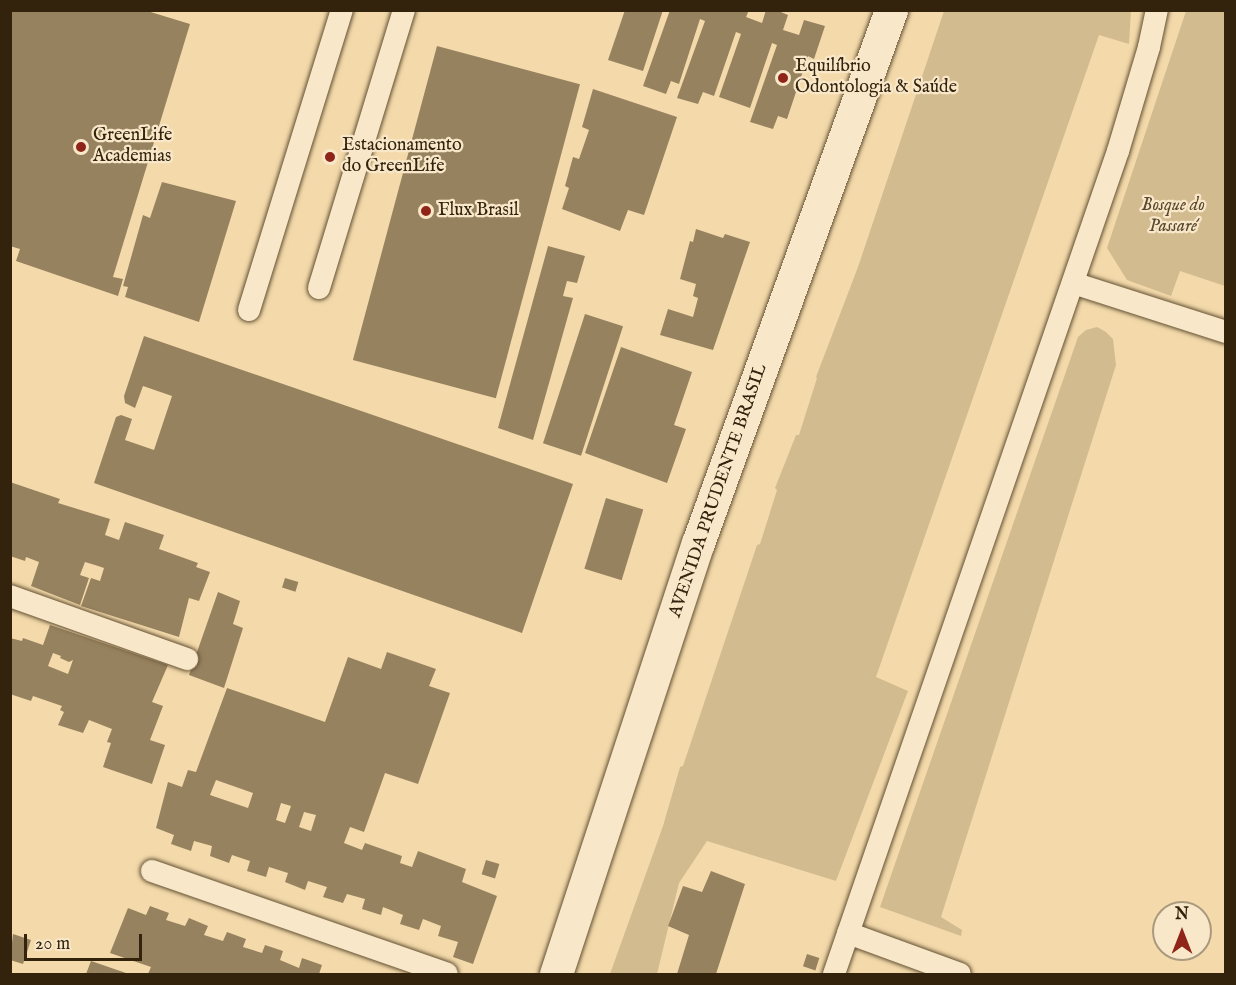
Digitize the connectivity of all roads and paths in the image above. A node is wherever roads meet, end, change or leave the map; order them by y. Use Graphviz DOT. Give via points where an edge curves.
graph roads {
  1 [pos="342,10"];
  2 [pos="404,10"];
  3 [pos="891,10"];
  4 [pos="1157,10"];
  5 [pos="1073,283"];
  6 [pos="320,288"];
  7 [pos="249,310"];
  8 [pos="1226,332"];
  9 [pos="10,596"];
  10 [pos="187,659"];
  11 [pos="152,871"];
  12 [pos="848,933"];
  13 [pos="447,975"];
  14 [pos="556,975"];
  15 [pos="834,975"];
  16 [pos="960,975"];
  1 -- 7 [label="lane"];
  2 -- 6 [label="lane"];
  3 -- 14 [label="street, AVENIDA PRUDENTE BRASIL" via="698,543"];
  4 -- 5 [label="lane" via="1118,151"];
  5 -- 8 [label="lane"];
  5 -- 12 [label="lane"];
  9 -- 10 [label="lane"];
  11 -- 13 [label="lane"];
  12 -- 15 [label="lane"];
  12 -- 16 [label="lane"];
}
